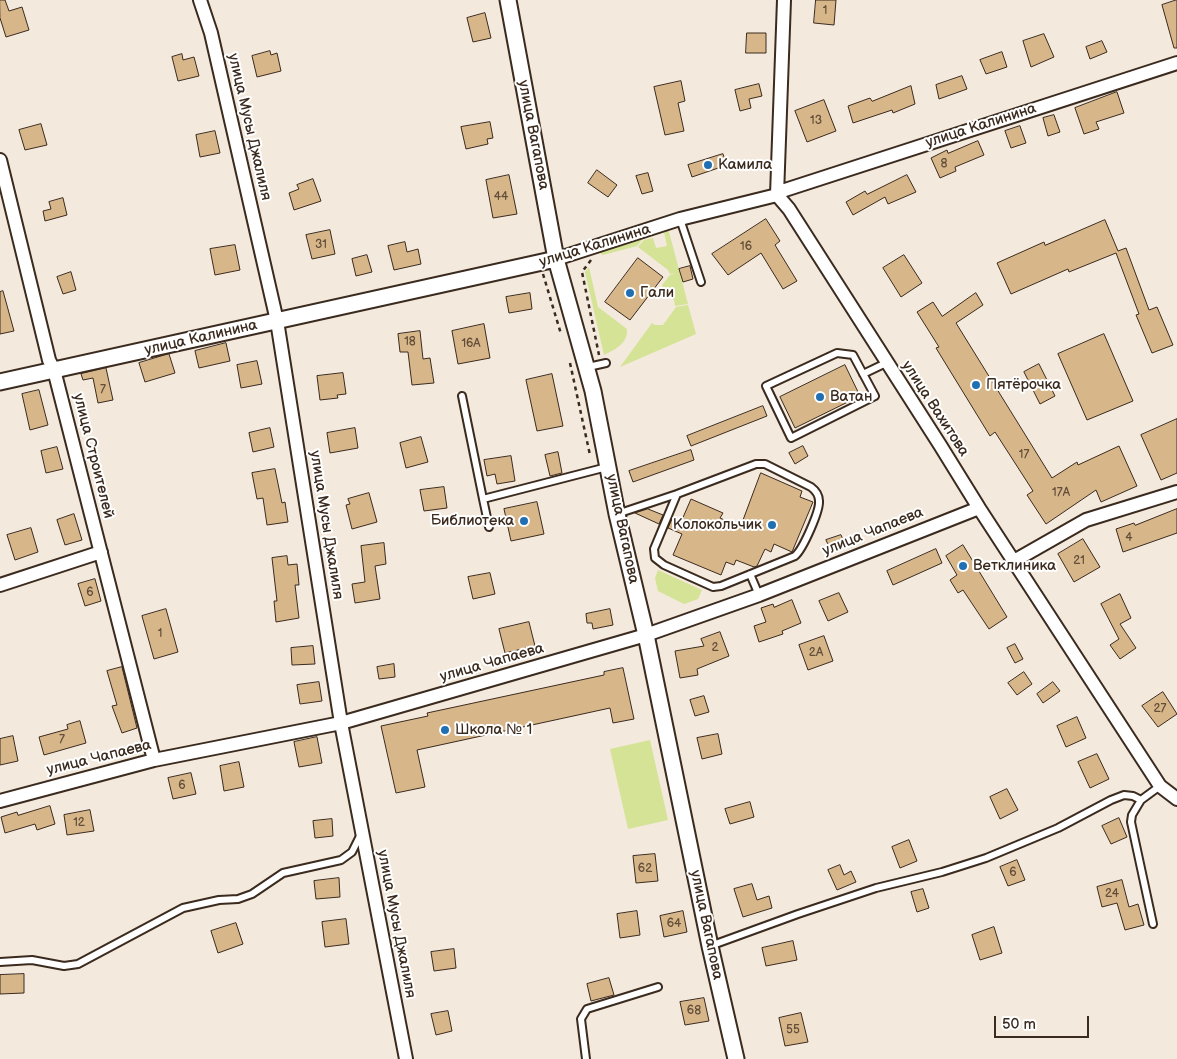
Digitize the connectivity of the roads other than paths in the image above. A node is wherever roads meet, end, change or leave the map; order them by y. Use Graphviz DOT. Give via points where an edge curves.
graph roads {
  1 [pos="200,0"];
  2 [pos="508,0"];
  3 [pos="784,0"];
  4 [pos="1177,63"];
  5 [pos="0,160"];
  6 [pos="777,195"];
  7 [pos="680,220"];
  8 [pos="556,259"];
  9 [pos="701,282"];
  10 [pos="277,321"];
  11 [pos="886,362"];
  12 [pos="606,363"];
  13 [pos="588,367"];
  14 [pos="54,370"];
  15 [pos="863,374"];
  16 [pos="0,382"];
  17 [pos="462,396"];
  18 [pos="601,468"];
  19 [pos="1177,492"];
  20 [pos="677,494"];
  21 [pos="483,499"];
  22 [pos="979,508"];
  23 [pos="617,514"];
  24 [pos="489,527"];
  25 [pos="101,552"];
  26 [pos="1014,561"];
  27 [pos="750,574"];
  28 [pos="0,585"];
  29 [pos="759,595"];
  30 [pos="646,636"];
  31 [pos="341,723"];
  32 [pos="154,760"];
  33 [pos="1160,786"];
  34 [pos="1177,799"];
  35 [pos="1141,800"];
  36 [pos="0,801"];
  37 [pos="362,832"];
  38 [pos="1153,924"];
  39 [pos="710,946"];
  40 [pos="0,962"];
  41 [pos="658,987"];
  42 [pos="406,1059"];
  43 [pos="586,1059"];
  44 [pos="736,1059"];
  1 -- 10 [label="street, улица Мусы Джалиля" via="211,33"];
  2 -- 8 [label="street, улица Вагапова"];
  3 -- 6 [label="street"];
  4 -- 6 [label="street, улица Калинина"];
  5 -- 14 [label="street, улица Строителей" via="46,350"];
  6 -- 7 [label="street, улица Калинина"];
  6 -- 11 [label="street, улица Вахитова"];
  7 -- 8 [label="street, улица Калинина"];
  7 -- 9 [label="lane"];
  8 -- 10 [label="street, улица Калинина"];
  8 -- 13 [label="street, улица Вагапова"];
  10 -- 14 [label="street, улица Калинина"];
  10 -- 31 [label="street, улица Мусы Джалиля"];
  11 -- 15 [label="lane"];
  11 -- 22 [label="street, улица Вахитова"];
  12 -- 13 [label="lane"];
  13 -- 18 [label="street, улица Вагапова" via="597,390"];
  14 -- 16 [label="street, улица Калинина"];
  14 -- 25 [label="street, улица Строителей"];
  15 -- 15 [label="lane" via="853,355 837,353 766,386 791,438 875,396"];
  17 -- 21 [label="lane"];
  18 -- 21 [label="lane"];
  18 -- 23 [label="street, улица Вагапова"];
  19 -- 26 [label="street" via="1086,520"];
  20 -- 23 [label="lane"];
  20 -- 27 [label="lane" via="654,549 655,558 713,587"];
  20 -- 27 [label="lane" via="756,464 765,464 815,490 818,509 798,553"];
  21 -- 24 [label="lane"];
  22 -- 26 [label="street, улица Вахитова"];
  22 -- 29 [label="street, улица Чапаева"];
  23 -- 30 [label="street, улица Вагапова"];
  25 -- 28 [label="street"];
  25 -- 32 [label="street, улица Строителей"];
  26 -- 33 [label="street, улица Вахитова"];
  27 -- 29 [label="lane"];
  29 -- 30 [label="street, улица Чапаева"];
  30 -- 31 [label="street, улица Чапаева"];
  30 -- 39 [label="street, улица Вагапова"];
  31 -- 32 [label="street, улица Чапаева"];
  31 -- 37 [label="street, улица Мусы Джалиля"];
  32 -- 36 [label="street, улица Чапаева"];
  33 -- 34 [label="street, улица Вахитова"];
  33 -- 35 [label="lane"];
  35 -- 38 [label="lane" via="1131,822"];
  35 -- 39 [label="lane" via="1124,795 1058,828 986,858 876,888"];
  37 -- 40 [label="lane" via="352,852 341,860 283,873 252,894 238,899 183,908 78,964 64,966 32,960"];
  37 -- 42 [label="street, улица Мусы Джалиля"];
  39 -- 44 [label="street, улица Вагапова"];
  41 -- 43 [label="lane" via="587,1009 581,1019"];
}
